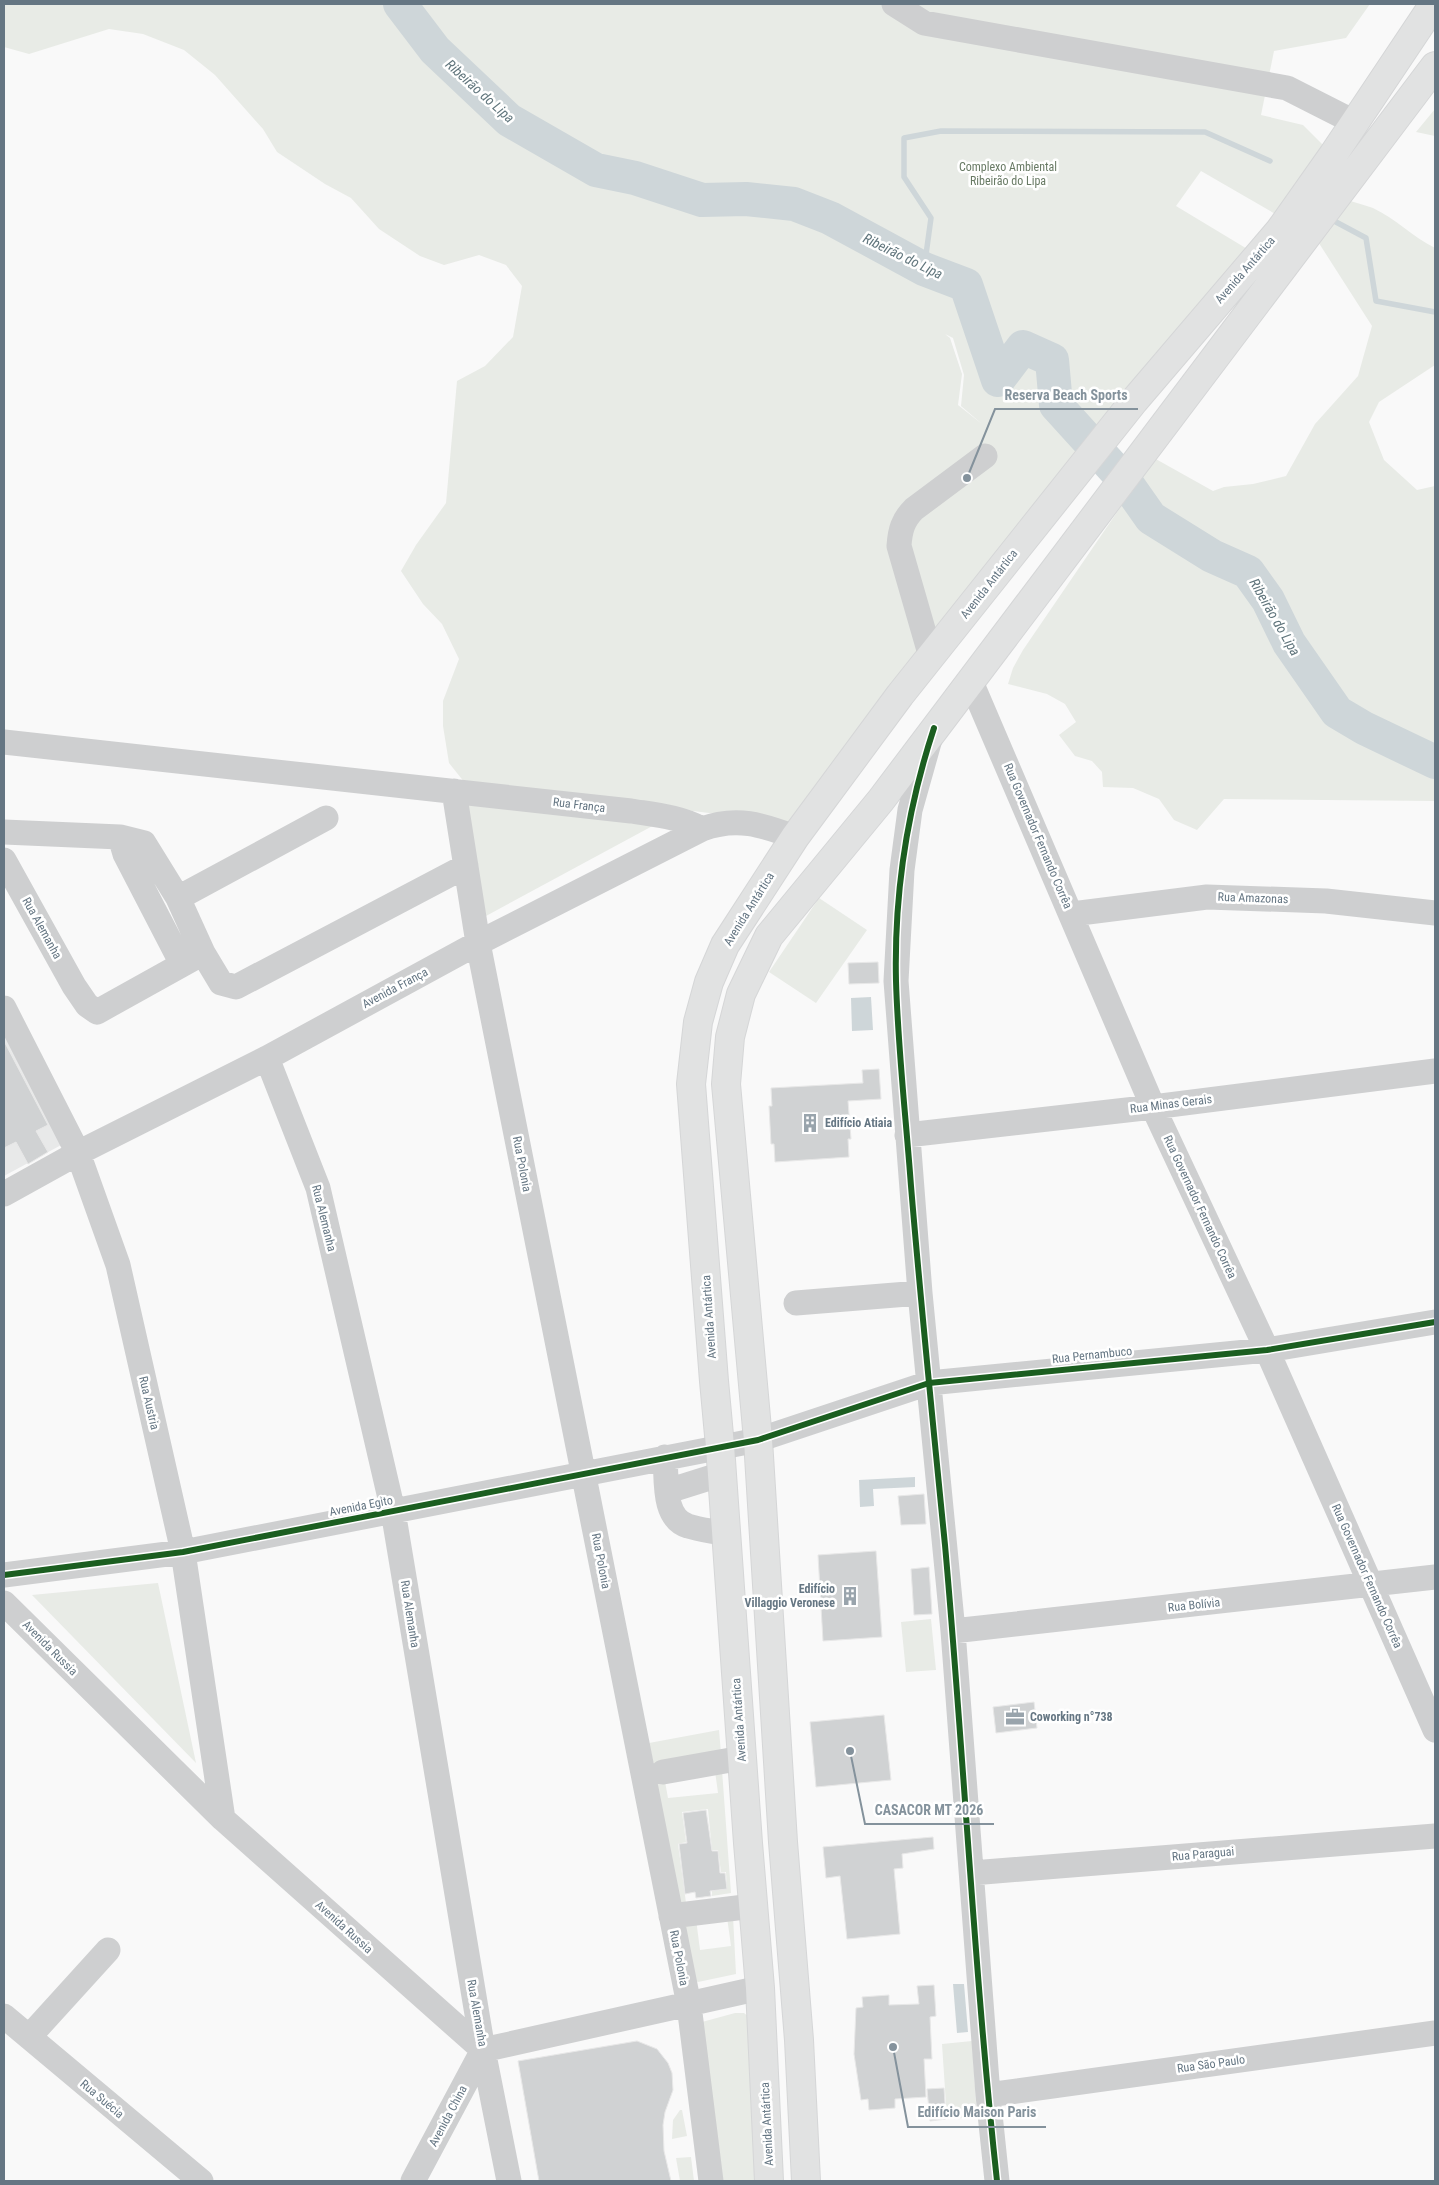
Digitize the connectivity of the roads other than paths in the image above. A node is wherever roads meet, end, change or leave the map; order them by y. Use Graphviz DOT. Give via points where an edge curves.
graph roads {
  1 [pos="894,4"];
  2 [pos="1434,4"];
  3 [pos="1435,66"];
  4 [pos="1354,122"];
  5 [pos="985,456"];
  6 [pos="931,657"];
  7 [pos="971,682"];
  8 [pos="934,728"];
  9 [pos="4,742"];
  10 [pos="454,791"];
  11 [pos="326,818"];
  12 [pos="702,829"];
  13 [pos="4,832"];
  14 [pos="120,837"];
  15 [pos="796,837"];
  16 [pos="834,856"];
  17 [pos="4,860"];
  18 [pos="466,866"];
  19 [pos="178,898"];
  20 [pos="1435,913"];
  21 [pos="1072,914"];
  22 [pos="478,943"];
  23 [pos="193,958"];
  24 [pos="4,1008"];
  25 [pos="267,1058"];
  26 [pos="1435,1071"];
  27 [pos="1153,1107"];
  28 [pos="907,1134"];
  29 [pos="78,1153"];
  30 [pos="4,1194"];
  31 [pos="920,1293"];
  32 [pos="796,1303"];
  33 [pos="1435,1322"];
  34 [pos="1267,1350"];
  35 [pos="930,1383"];
  36 [pos="758,1440"];
  37 [pos="720,1446"];
  38 [pos="665,1457"];
  39 [pos="584,1474"];
  40 [pos="722,1474"];
  41 [pos="668,1491"];
  42 [pos="393,1511"];
  43 [pos="727,1534"];
  44 [pos="183,1552"];
  45 [pos="4,1575"];
  46 [pos="1435,1577"];
  47 [pos="1370,1586"];
  48 [pos="4,1603"];
  49 [pos="952,1630"];
  50 [pos="1435,1730"];
  51 [pos="742,1758"];
  52 [pos="663,1772"];
  53 [pos="223,1819"];
  54 [pos="1435,1836"];
  55 [pos="783,1842"];
  56 [pos="748,1843"];
  57 [pos="972,1873"];
  58 [pos="753,1906"];
  59 [pos="671,1916"];
  60 [pos="108,1950"];
  61 [pos="760,1988"];
  62 [pos="689,2005"];
  63 [pos="4,2016"];
  64 [pos="1435,2032"];
  65 [pos="29,2037"];
  66 [pos="483,2050"];
  67 [pos="988,2096"];
  68 [pos="201,2181"];
  69 [pos="413,2181"];
  70 [pos="509,2181"];
  71 [pos="711,2181"];
  72 [pos="769,2181"];
  73 [pos="806,2181"];
  74 [pos="997,2181"];
  1 -- 4 [label="street" via="924,23 1288,88"];
  2 -- 4 [label="main road, Avenida Antártica"];
  3 -- 7 [label="main road"];
  4 -- 6 [label="main road, Avenida Antártica" via="1280,230 1134,402"];
  5 -- 6 [label="street" via="914,509 905,518 900,532 900,546"];
  6 -- 15 [label="main road, Avenida Antártica"];
  7 -- 8 [label="main road"];
  7 -- 21 [label="street, Rua Governador Fernando Corrêa"];
  8 -- 16 [label="main road" via="881,800"];
  8 -- 28 [label="street" via="910,810 898,924 896,981"];
  9 -- 10 [label="street, Rua França"];
  10 -- 12 [label="street, Rua França" via="670,817"];
  10 -- 18 [label="street"];
  11 -- 19 [label="street"];
  12 -- 15 [label="street, Avenida França" via="726,822 740,822"];
  12 -- 22 [label="street, Avenida França"];
  13 -- 14 [label="street"];
  14 -- 19 [label="street" via="144,843"];
  14 -- 23 [label="street" via="125,854"];
  15 -- 16 [label="main road"];
  15 -- 37 [label="main road, Avenida Antártica" via="725,945 712,974 698,1022 690,1084"];
  16 -- 36 [label="main road" via="768,936 741,994 730,1037 726,1084"];
  17 -- 23 [label="street, Rua Alemanha" via="74,986 87,1005 98,1012"];
  18 -- 22 [label="street"];
  18 -- 23 [label="street" via="236,987 221,983"];
  19 -- 23 [label="street"];
  20 -- 21 [label="street, Rua Amazonas" via="1326,900 1207,897"];
  21 -- 27 [label="street, Rua Governador Fernando Corrêa"];
  22 -- 25 [label="street, Avenida França"];
  22 -- 39 [label="street, Rua Polonia"];
  24 -- 29 [label="street, Rua Austria"];
  25 -- 29 [label="street, Avenida França"];
  25 -- 42 [label="street, Rua Alemanha" via="318,1188"];
  26 -- 27 [label="street, Rua Minas Gerais"];
  27 -- 28 [label="street, Rua Minas Gerais"];
  27 -- 34 [label="street, Rua Governador Fernando Corrêa"];
  28 -- 31 [label="street"];
  29 -- 30 [label="street, Avenida França"];
  29 -- 44 [label="street, Rua Austria" via="118,1265"];
  31 -- 32 [label="street"];
  31 -- 35 [label="street"];
  33 -- 34 [label="street, Rua Pernambuco"];
  34 -- 35 [label="street, Rua Pernambuco"];
  34 -- 47 [label="street, Rua Governador Fernando Corrêa"];
  35 -- 36 [label="street, Rua Pernambuco"];
  35 -- 49 [label="street"];
  36 -- 37 [label="street, Rua Pernambuco"];
  36 -- 55 [label="main road"];
  37 -- 38 [label="street, Avenida Egito"];
  37 -- 40 [label="main road, Avenida Antártica"];
  38 -- 39 [label="street, Avenida Egito"];
  38 -- 41 [label="street"];
  39 -- 42 [label="street, Avenida Egito"];
  39 -- 59 [label="street, Rua Polonia"];
  40 -- 41 [label="street"];
  40 -- 43 [label="main road, Avenida Antártica"];
  41 -- 43 [label="street" via="669,1507 677,1520 687,1526"];
  42 -- 44 [label="street, Avenida Egito"];
  42 -- 66 [label="street, Rua Alemanha"];
  43 -- 51 [label="main road, Avenida Antártica"];
  44 -- 45 [label="street, Avenida Egito"];
  44 -- 53 [label="street, Rua Austria"];
  46 -- 47 [label="street, Rua Bolívia"];
  47 -- 49 [label="street, Rua Bolívia"];
  47 -- 50 [label="street, Rua Governador Fernando Corrêa"];
  48 -- 53 [label="street, Avenida Russia"];
  49 -- 57 [label="street"];
  51 -- 52 [label="street"];
  51 -- 56 [label="main road, Avenida Antártica"];
  53 -- 66 [label="street, Avenida Russia"];
  54 -- 57 [label="street, Rua Paraguai"];
  55 -- 56 [label="main road"];
  55 -- 73 [label="main road"];
  56 -- 58 [label="main road, Avenida Antártica"];
  57 -- 67 [label="street"];
  58 -- 59 [label="street"];
  58 -- 61 [label="main road, Avenida Antártica"];
  59 -- 62 [label="street, Rua Polonia"];
  60 -- 65 [label="street"];
  61 -- 62 [label="street"];
  61 -- 72 [label="main road, Avenida Antártica"];
  62 -- 66 [label="street"];
  62 -- 71 [label="street, Rua Polonia"];
  63 -- 65 [label="street, Rua Suécia"];
  64 -- 67 [label="street, Rua São Paulo"];
  65 -- 68 [label="street, Rua Suécia"];
  66 -- 69 [label="street, Avenida China"];
  66 -- 70 [label="street, Rua Alemanha"];
  67 -- 74 [label="street"];
}
